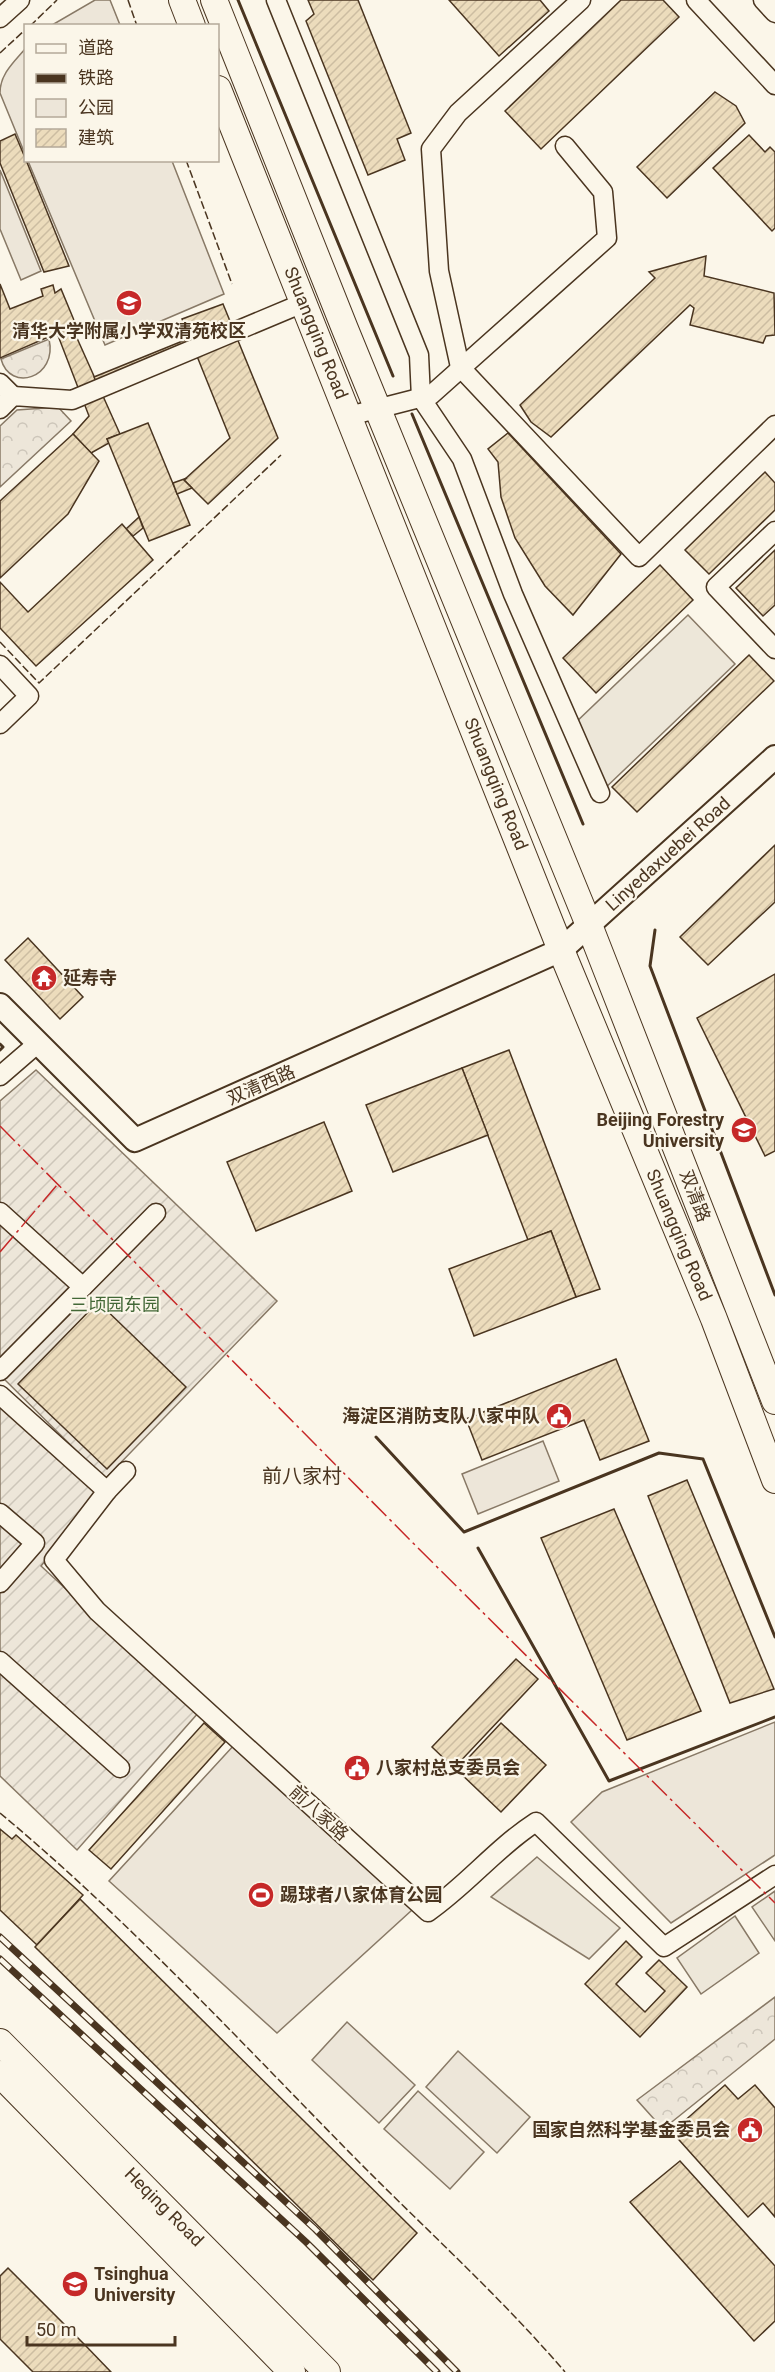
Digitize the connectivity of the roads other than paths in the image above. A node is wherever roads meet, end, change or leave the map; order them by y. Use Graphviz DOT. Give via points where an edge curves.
graph roads {
  1 [pos="20,0"];
  2 [pos="182,0"];
  3 [pos="214,0"];
  4 [pos="276,0"];
  5 [pos="581,0"];
  6 [pos="696,0"];
  7 [pos="763,0"];
  8 [pos="775,13"];
  9 [pos="0,18"];
  10 [pos="191,24"];
  11 [pos="775,85"];
  12 [pos="219,92"];
  13 [pos="565,146"];
  14 [pos="303,303"];
  15 [pos="460,367"];
  16 [pos="0,383"];
  17 [pos="421,398"];
  18 [pos="7,403"];
  19 [pos="378,409"];
  20 [pos="349,416"];
  21 [pos="775,426"];
  22 [pos="775,531"];
  23 [pos="772,640"];
  24 [pos="0,665"];
  25 [pos="0,724"];
  26 [pos="775,757"];
  27 [pos="600,793"];
  28 [pos="589,925"];
  29 [pos="561,950"];
  30 [pos="0,1005"];
  31 [pos="37,1044"];
  32 [pos="0,1076"];
  33 [pos="0,1212"];
  34 [pos="156,1213"];
  35 [pos="83,1287"];
  36 [pos="0,1371"];
  37 [pos="0,1395"];
  38 [pos="775,1401"];
  39 [pos="126,1471"];
  40 [pos="775,1480"];
  41 [pos="107,1491"];
  42 [pos="0,1513"];
  43 [pos="0,1583"];
  44 [pos="0,1661"];
  45 [pos="120,1768"];
  46 [pos="775,1875"];
  47 [pos="0,2042"];
  48 [pos="0,2074"];
  49 [pos="292,2372"];
  50 [pos="327,2372"];
  1 -- 9 [label="street"];
  2 -- 10 [label="main road"];
  3 -- 19 [label="main road, Shuangqing Road"];
  4 -- 17 [label="street" via="419,355"];
  5 -- 15 [label="street" via="458,114 431,149 439,271"];
  6 -- 11 [label="street"];
  7 -- 8 [label="street"];
  12 -- 14 [label="main road, Shuangqing Road"];
  13 -- 15 [label="street" via="603,192 608,238"];
  14 -- 18 [label="street" via="72,400"];
  14 -- 20 [label="main road, Shuangqing Road"];
  15 -- 17 [label="street" via="430,395"];
  15 -- 21 [label="street" via="639,556"];
  16 -- 18 [label="street"];
  17 -- 19 [label="street"];
  17 -- 27 [label="street" via="462,459 513,594"];
  19 -- 20 [label="street"];
  19 -- 28 [label="main road, Shuangqing Road"];
  20 -- 29 [label="main road, Shuangqing Road"];
  22 -- 23 [label="street" via="716,587"];
  24 -- 25 [label="street" via="29,696"];
  26 -- 28 [label="street, Linyedaxuebei Road"];
  28 -- 29 [label="street, Linyedaxuebei Road"];
  28 -- 38 [label="main road, 双清路"];
  29 -- 31 [label="street, 双清西路" via="135,1140"];
  29 -- 40 [label="main road, Shuangqing Road" via="714,1319"];
  30 -- 31 [label="street, 双清西路"];
  31 -- 32 [label="street"];
  33 -- 35 [label="street"];
  34 -- 35 [label="street"];
  35 -- 36 [label="street"];
  37 -- 41 [label="street"];
  39 -- 41 [label="street"];
  41 -- 46 [label="street, 前八家路" via="54,1560 97,1611 428,1912 536,1822 664,1947"];
  42 -- 43 [label="street" via="35,1543"];
  44 -- 45 [label="street"];
  47 -- 50 [label="main road, Heqing Road"];
  48 -- 49 [label="main road, Heqing Road"];
}
